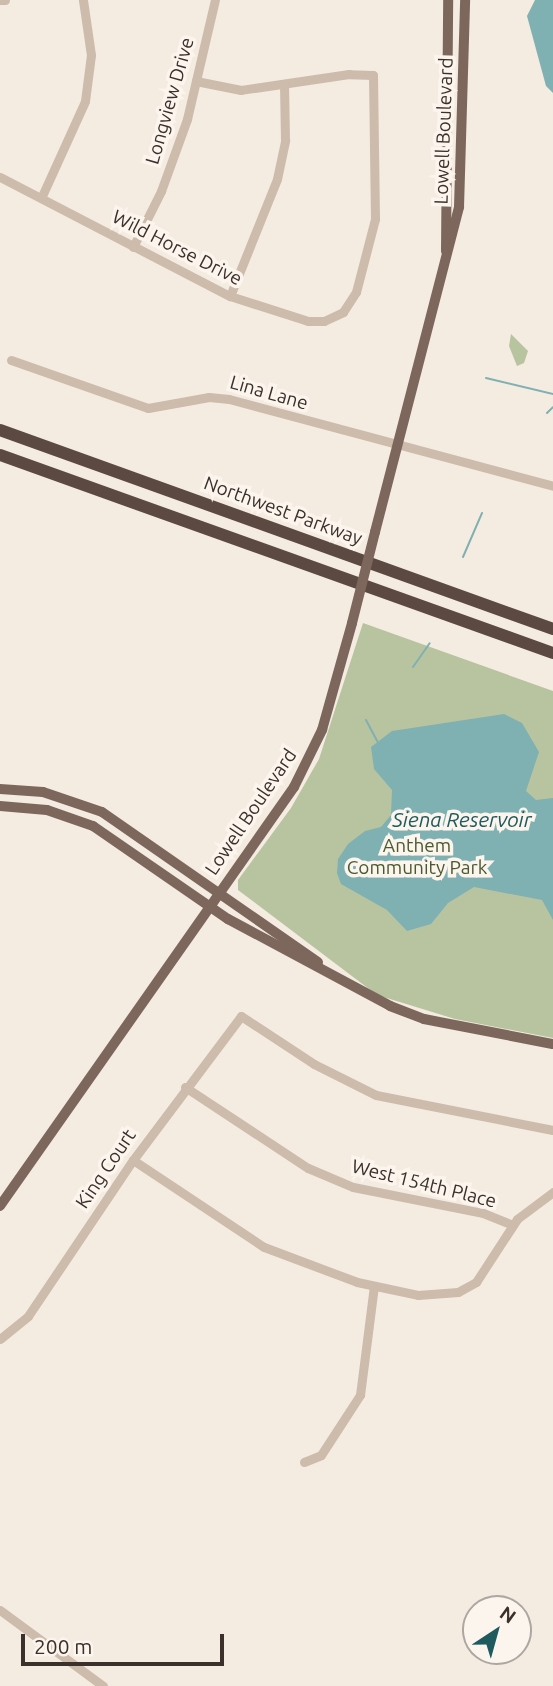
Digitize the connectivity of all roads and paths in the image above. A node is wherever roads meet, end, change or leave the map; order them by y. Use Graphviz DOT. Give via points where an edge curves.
graph roads {
  1 [pos="83,0"];
  2 [pos="215,0"];
  3 [pos="448,0"];
  4 [pos="465,0"];
  5 [pos="196,81"];
  6 [pos="284,84"];
  7 [pos="0,177"];
  8 [pos="42,197"];
  9 [pos="133,247"];
  10 [pos="446,261"];
  11 [pos="230,296"];
  12 [pos="11,360"];
  13 [pos="0,430"];
  14 [pos="398,446"];
  15 [pos="0,455"];
  16 [pos="553,486"];
  17 [pos="553,629"];
  18 [pos="553,653"];
  19 [pos="0,789"];
  20 [pos="0,806"];
  21 [pos="218,892"];
  22 [pos="209,906"];
  23 [pos="355,988"];
  24 [pos="553,1044"];
  25 [pos="185,1087"];
  26 [pos="553,1130"];
  27 [pos="133,1160"];
  28 [pos="553,1192"];
  29 [pos="0,1206"];
  30 [pos="513,1225"];
  31 [pos="374,1286"];
  32 [pos="0,1339"];
  33 [pos="304,1462"];
  34 [pos="0,1610"];
  35 [pos="103,1686"];
  1 -- 8 [label="street" via="91,55 85,101"];
  2 -- 5 [label="street, Longview Drive"];
  3 -- 10 [label="main road, Lowell Boulevard"];
  4 -- 10 [label="main road, Lowell Boulevard" via="462,184"];
  5 -- 6 [label="street, Wild Horse Drive" via="241,90"];
  5 -- 9 [label="street, Longview Drive" via="176,153"];
  6 -- 11 [label="street" via="285,140 277,179"];
  6 -- 11 [label="street, Wild Horse Drive" via="373,75 375,210 368,249 351,304 324,320 308,321"];
  7 -- 8 [label="street, Wild Horse Drive"];
  8 -- 9 [label="street, Wild Horse Drive"];
  9 -- 11 [label="street, Wild Horse Drive"];
  10 -- 14 [label="main road, Lowell Boulevard"];
  12 -- 14 [label="street, Lina Lane" via="148,408 217,397"];
  13 -- 17 [label="highway, Northwest Parkway"];
  14 -- 16 [label="street, Lina Lane"];
  14 -- 21 [label="main road, Lowell Boulevard, bridge" via="329,708 308,762"];
  15 -- 18 [label="highway"];
  19 -- 21 [label="main road" via="43,792 93,807"];
  20 -- 22 [label="main road" via="47,810 93,826"];
  21 -- 22 [label="main road, Lowell Boulevard"];
  21 -- 23 [label="main road"];
  22 -- 23 [label="main road"];
  22 -- 29 [label="main road, Lowell Boulevard"];
  23 -- 24 [label="main road" via="424,1019"];
  25 -- 26 [label="street, King Court" via="241,1016 314,1064 376,1095"];
  25 -- 27 [label="street, King Court"];
  25 -- 30 [label="street, West 154th Place" via="308,1168 354,1187 483,1213"];
  27 -- 31 [label="street" via="264,1247"];
  27 -- 32 [label="street, King Court" via="28,1316"];
  28 -- 30 [label="street"];
  30 -- 31 [label="street" via="476,1282 458,1292 418,1295"];
  31 -- 33 [label="street" via="360,1395 321,1455"];
  34 -- 35 [label="street"];
}
